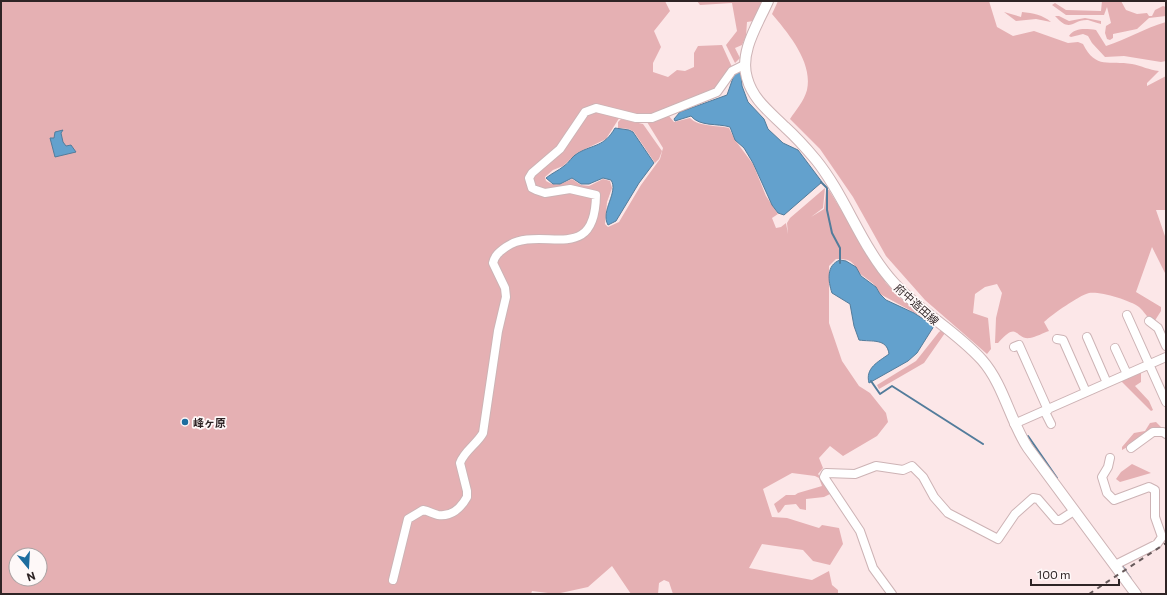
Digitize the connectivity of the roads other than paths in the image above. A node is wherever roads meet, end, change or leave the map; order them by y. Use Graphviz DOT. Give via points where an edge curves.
graph roads {
  1 [pos="768,1"];
  2 [pos="744,65"];
  3 [pos="1127,315"];
  4 [pos="1149,321"];
  5 [pos="1087,337"];
  6 [pos="1057,339"];
  7 [pos="1166,346"];
  8 [pos="1014,347"];
  9 [pos="1115,348"];
  10 [pos="1166,357"];
  11 [pos="1149,364"];
  12 [pos="1127,374"];
  13 [pos="1107,383"];
  14 [pos="1086,392"];
  15 [pos="1166,402"];
  16 [pos="1047,411"];
  17 [pos="1014,424"];
  18 [pos="1051,424"];
  19 [pos="1166,434"];
  20 [pos="1130,448"];
  21 [pos="1110,458"];
  22 [pos="1074,511"];
  23 [pos="1115,565"];
  24 [pos="393,580"];
  25 [pos="892,594"];
  26 [pos="1136,594"];
  1 -- 2 [label="main road" via="752,37"];
  2 -- 17 [label="main road, 府中造田線" via="751,91 817,162 893,282 910,300 983,360 996,381"];
  2 -- 24 [label="street" via="732,70 717,92 652,118 636,118 596,108 589,109 580,117 574,131 560,149 532,173 529,178 530,184 536,190 545,193 570,189 596,195 590,225 580,236 569,240 523,239 495,255 493,263 505,288 506,297 498,331 483,433 460,464 467,497 454,513 437,515 423,510 408,519"];
  3 -- 11 [label="street"];
  4 -- 7 [label="street" via="1158,328"];
  5 -- 13 [label="street"];
  6 -- 14 [label="street" via="1063,340"];
  8 -- 16 [label="street" via="1019,346"];
  9 -- 12 [label="street"];
  10 -- 11 [label="street"];
  11 -- 12 [label="street"];
  11 -- 15 [label="street"];
  12 -- 13 [label="street"];
  13 -- 14 [label="street"];
  14 -- 16 [label="street"];
  16 -- 17 [label="street"];
  16 -- 18 [label="street"];
  17 -- 22 [label="main road, 府中造田線" via="1032,454"];
  19 -- 20 [label="street" via="1153,432"];
  21 -- 23 [label="street" via="1102,477 1107,492 1114,500 1149,487 1155,490 1155,517 1162,537 1157,544"];
  22 -- 23 [label="main road, 府中造田線"];
  22 -- 25 [label="street" via="1056,520 1038,499 1033,498 1010,520 998,539 948,513 934,497 923,477 912,466 903,470 876,466 855,474 826,473 824,477 831,489 860,531 873,568"];
  23 -- 26 [label="main road, 府中造田線"];
}
